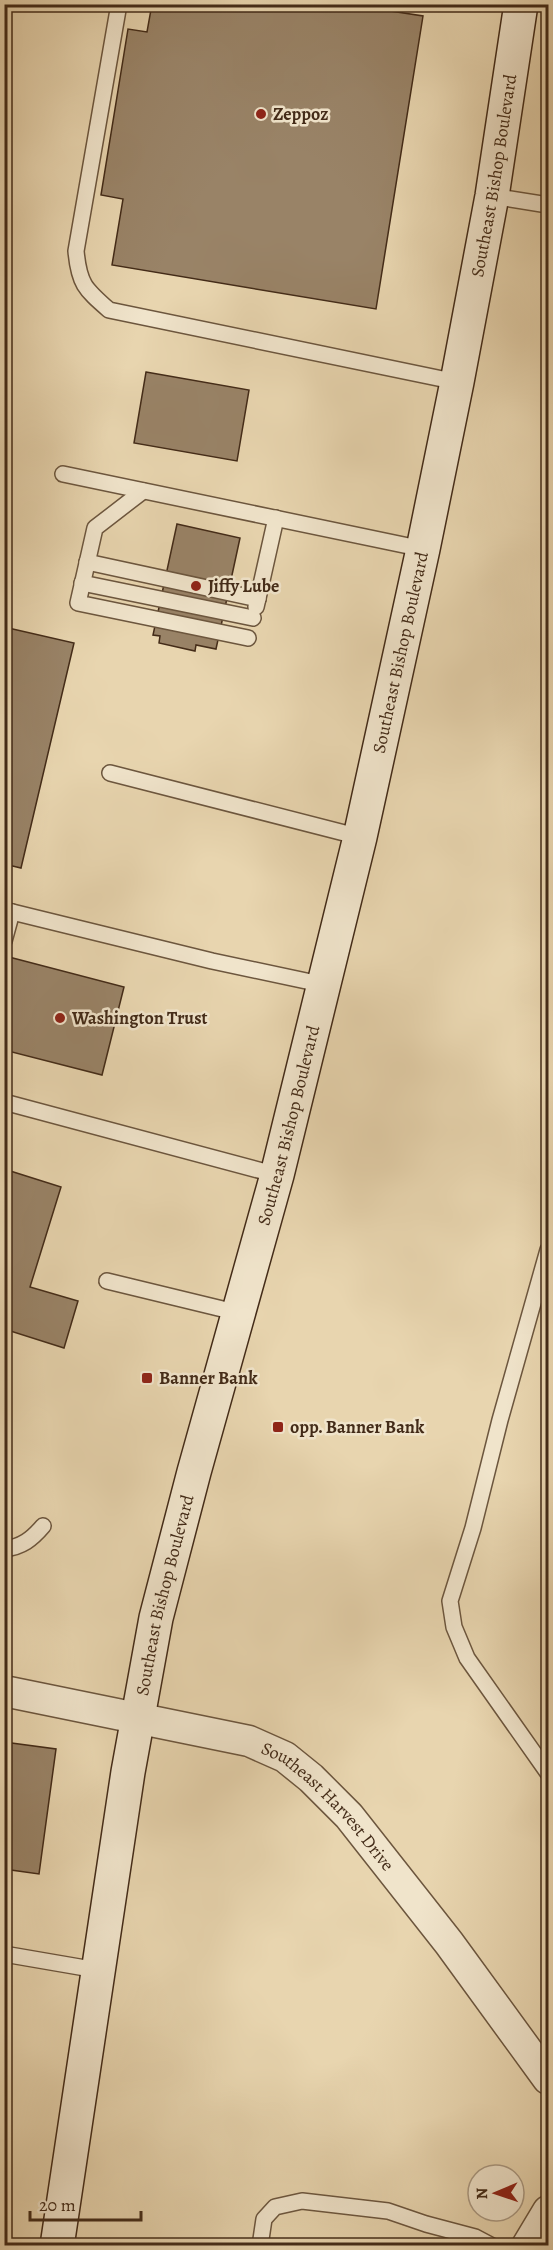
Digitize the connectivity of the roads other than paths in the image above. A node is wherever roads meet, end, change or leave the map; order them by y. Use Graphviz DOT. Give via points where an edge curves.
graph roads {
  1 [pos="119,4"];
  2 [pos="521,4"];
  3 [pos="492,196"];
  4 [pos="549,205"];
  5 [pos="457,382"];
  6 [pos="63,474"];
  7 [pos="143,491"];
  8 [pos="276,518"];
  9 [pos="423,549"];
  10 [pos="87,562"];
  11 [pos="82,583"];
  12 [pos="258,598"];
  13 [pos="253,618"];
  14 [pos="110,773"];
  15 [pos="360,837"];
  16 [pos="8,911"];
  17 [pos="4,941"];
  18 [pos="325,985"];
  19 [pos="4,1102"];
  20 [pos="277,1175"];
  21 [pos="549,1250"];
  22 [pos="107,1281"];
  23 [pos="239,1313"];
  24 [pos="43,1526"];
  25 [pos="4,1549"];
  26 [pos="4,1691"];
  27 [pos="137,1718"];
  28 [pos="549,1773"];
  29 [pos="4,1954"];
  30 [pos="97,1970"];
  31 [pos="549,2079"];
  32 [pos="549,2211"];
  33 [pos="57,2246"];
  34 [pos="260,2246"];
  35 [pos="492,2246"];
  36 [pos="527,2246"];
  1 -- 5 [label="lane" via="76,251 78,274 87,291 109,310"];
  2 -- 3 [label="street, Southeast Bishop Boulevard"];
  3 -- 4 [label="lane"];
  3 -- 5 [label="street, Southeast Bishop Boulevard"];
  5 -- 9 [label="street, Southeast Bishop Boulevard"];
  6 -- 7 [label="lane"];
  7 -- 8 [label="lane"];
  7 -- 10 [label="lane" via="94,528"];
  8 -- 9 [label="lane"];
  8 -- 12 [label="lane"];
  9 -- 15 [label="street, Southeast Bishop Boulevard"];
  10 -- 11 [label="lane"];
  10 -- 12 [label="lane"];
  11 -- 13 [label="lane"];
  11 -- 13 [label="lane" via="78,603 247,644"];
  12 -- 13 [label="lane"];
  14 -- 15 [label="lane"];
  15 -- 18 [label="street, Southeast Bishop Boulevard"];
  16 -- 17 [label="lane"];
  16 -- 18 [label="lane"];
  18 -- 20 [label="street, Southeast Bishop Boulevard"];
  19 -- 20 [label="lane"];
  20 -- 23 [label="street, Southeast Bishop Boulevard"];
  21 -- 28 [label="lane" via="450,1601 454,1626 467,1658"];
  22 -- 23 [label="lane"];
  23 -- 27 [label="street, Southeast Bishop Boulevard" via="156,1618"];
  24 -- 25 [label="lane" via="32,1539"];
  26 -- 27 [label="street, Southeast Harvest Drive"];
  27 -- 30 [label="street, Southeast Bishop Boulevard"];
  27 -- 31 [label="street, Southeast Harvest Drive" via="249,1741 285,1757 311,1778 349,1816"];
  29 -- 30 [label="lane"];
  30 -- 33 [label="street, Southeast Bishop Boulevard"];
  32 -- 36 [label="street"];
  34 -- 35 [label="lane" via="264,2219 275,2207 302,2201 388,2211 475,2237"];
}
